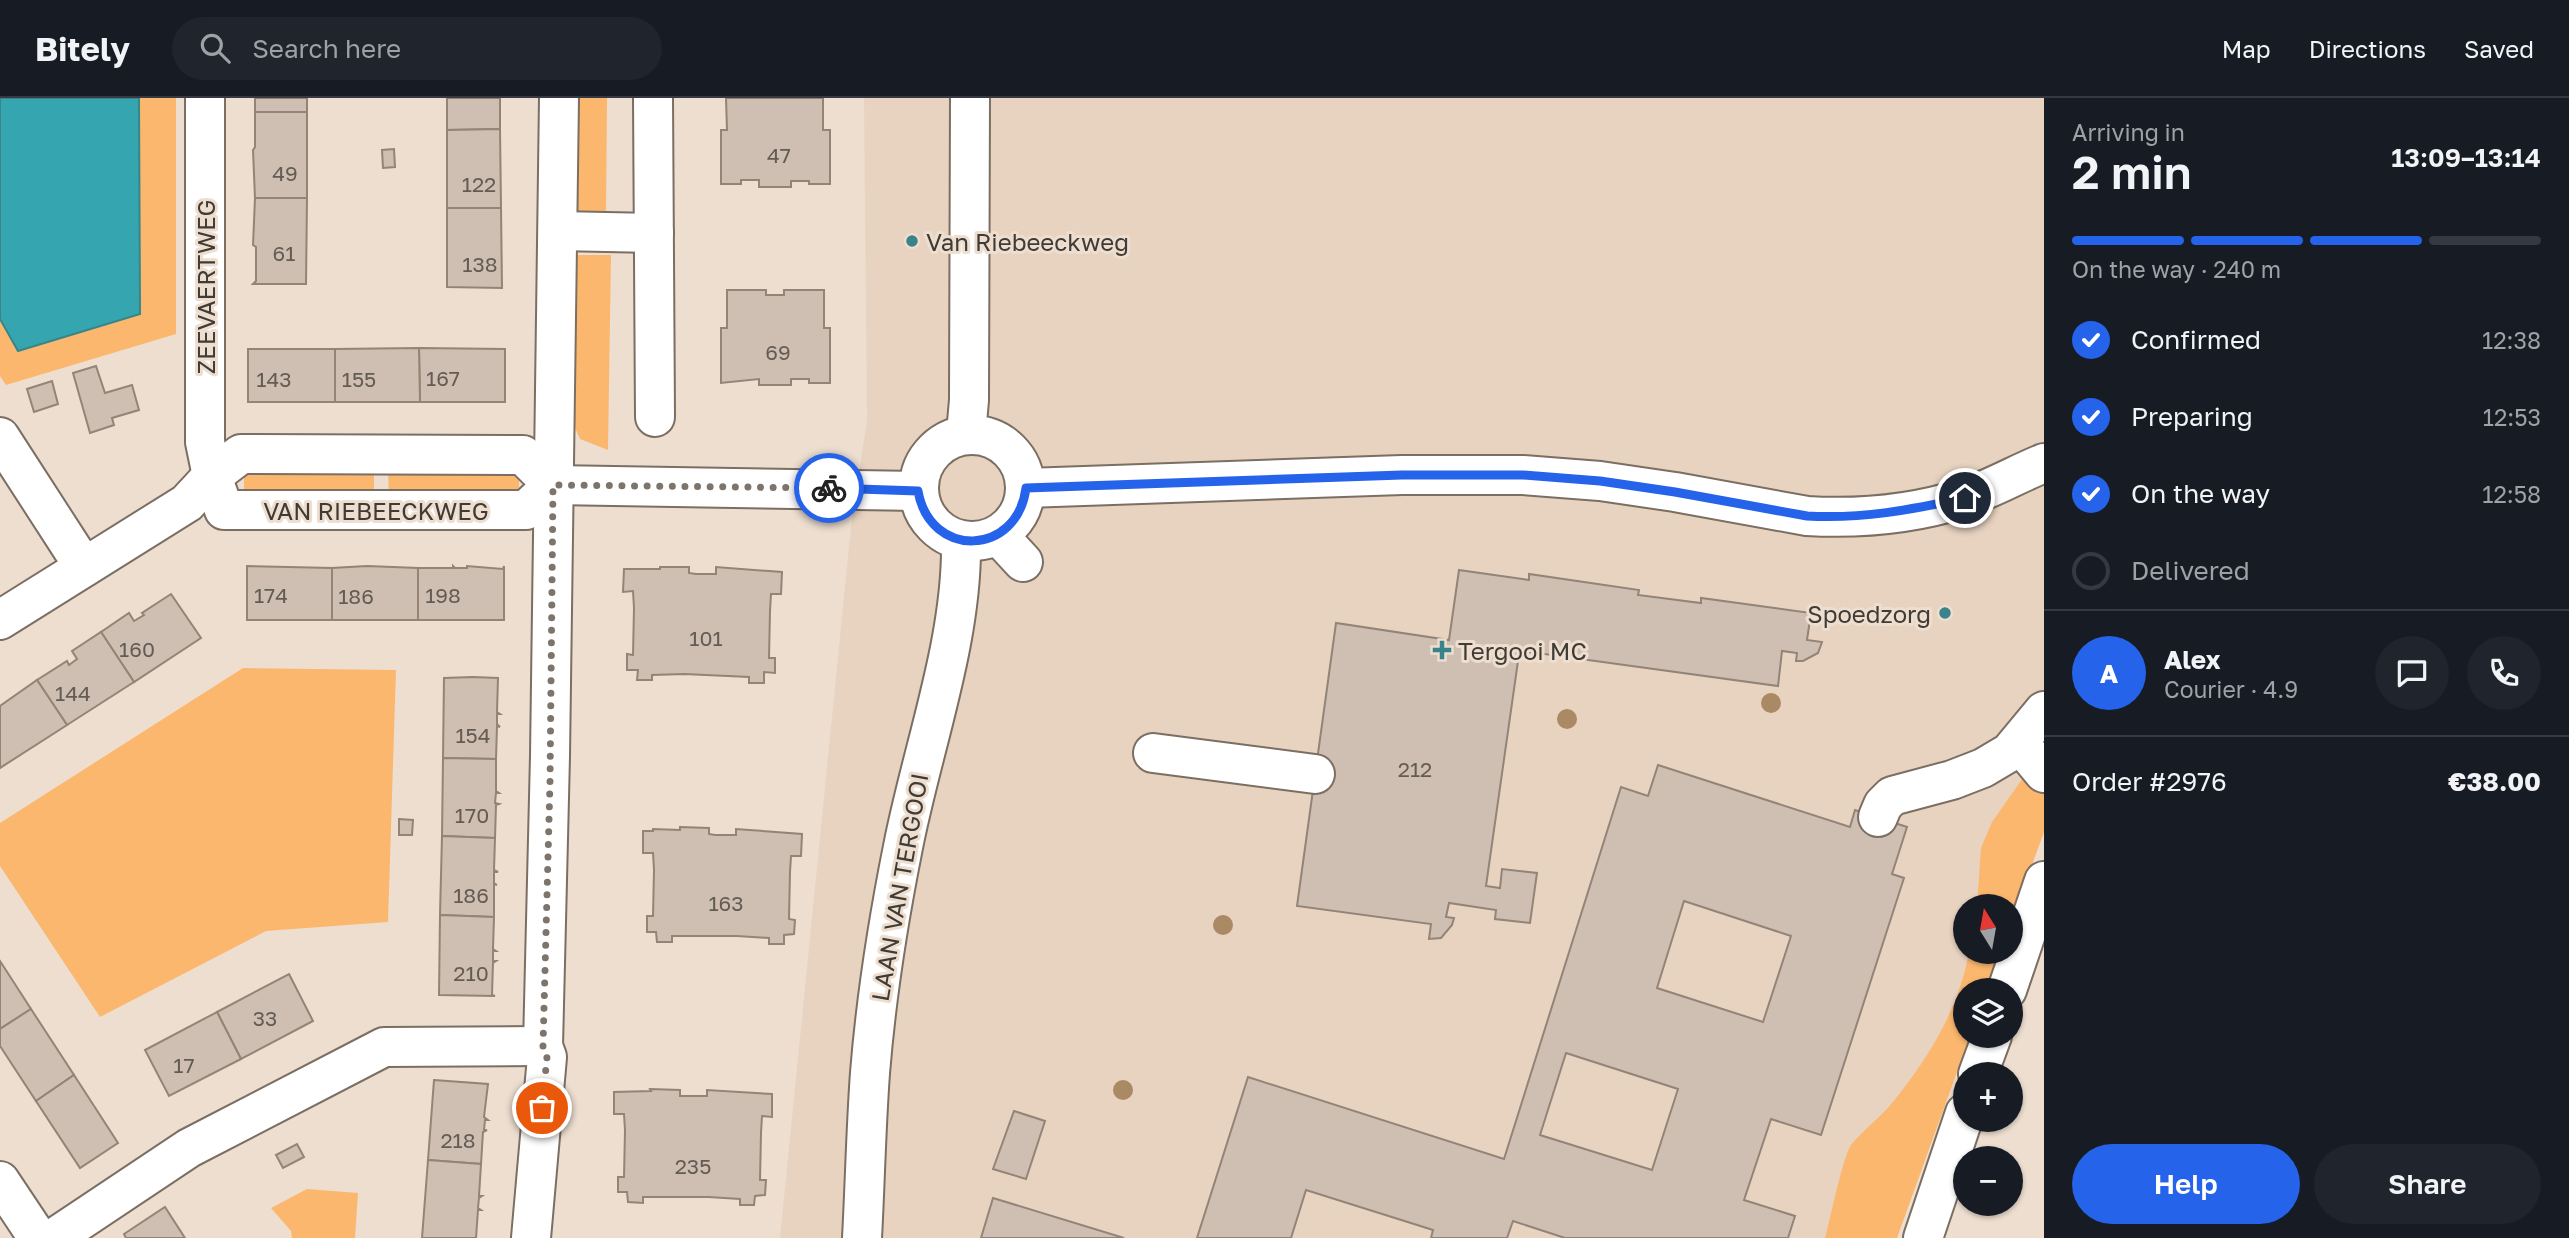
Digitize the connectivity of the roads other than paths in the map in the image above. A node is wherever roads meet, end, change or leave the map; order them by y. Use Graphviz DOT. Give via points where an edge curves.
graph roads {
  1 [pos="205,98"];
  2 [pos="559,98"];
  3 [pos="653,98"];
  4 [pos="970,98"];
  5 [pos="558,232"];
  6 [pos="654,233"];
  7 [pos="655,417"];
  8 [pos="966,435"];
  9 [pos="0,437"];
  10 [pos="2044,463"];
  11 [pos="212,476"];
  12 [pos="553,485"];
  13 [pos="1026,488"];
  14 [pos="918,491"];
  15 [pos="994,546"];
  16 [pos="84,567"];
  17 [pos="0,621"];
  18 [pos="2044,711"];
  19 [pos="2019,743"];
  20 [pos="1153,753"];
  21 [pos="2044,773"];
  22 [pos="1315,774"];
  23 [pos="1878,817"];
  24 [pos="2044,881"];
  25 [pos="2021,978"];
  26 [pos="543,1046"];
  27 [pos="1959,1132"];
  28 [pos="0,1181"];
  29 [pos="38,1238"];
  30 [pos="54,1238"];
  31 [pos="531,1238"];
  32 [pos="862,1238"];
  33 [pos="1923,1238"];
  1 -- 11 [label="street, ZEEVAERTWEG" via="205,442"];
  2 -- 5 [label="street"];
  3 -- 6 [label="street"];
  4 -- 8 [label="street"];
  5 -- 6 [label="street"];
  5 -- 12 [label="street"];
  6 -- 7 [label="street"];
  8 -- 13 [label="street" via="1004,444 1021,465"];
  8 -- 14 [label="street" via="947,440 931,453 921,470"];
  9 -- 16 [label="street"];
  10 -- 13 [label="street" via="1965,498 1905,512 1836,518 1600,481 1523,475"];
  11 -- 12 [label="street" via="241,454 523,455"];
  11 -- 12 [label="street, VAN RIEBEECKWEG" via="224,510 526,510"];
  11 -- 16 [label="street" via="187,503"];
  12 -- 14 [label="street"];
  12 -- 26 [label="street"];
  13 -- 15 [label="street" via="1021,510"];
  14 -- 15 [label="street" via="925,513 940,531"];
  15 -- 32 [label="street, LAAN VAN TERGOOI" via="962,575 903,845 887,931 870,1073"];
  16 -- 17 [label="street"];
  18 -- 19 [label="street"];
  19 -- 21 [label="street"];
  19 -- 23 [label="street" via="1983,768 1892,796"];
  20 -- 22 [label="street"];
  24 -- 25 [label="street"];
  26 -- 30 [label="street" via="384,1047 189,1148"];
  26 -- 31 [label="street" via="547,1057"];
  27 -- 33 [label="street"];
  28 -- 29 [label="street"];
}
